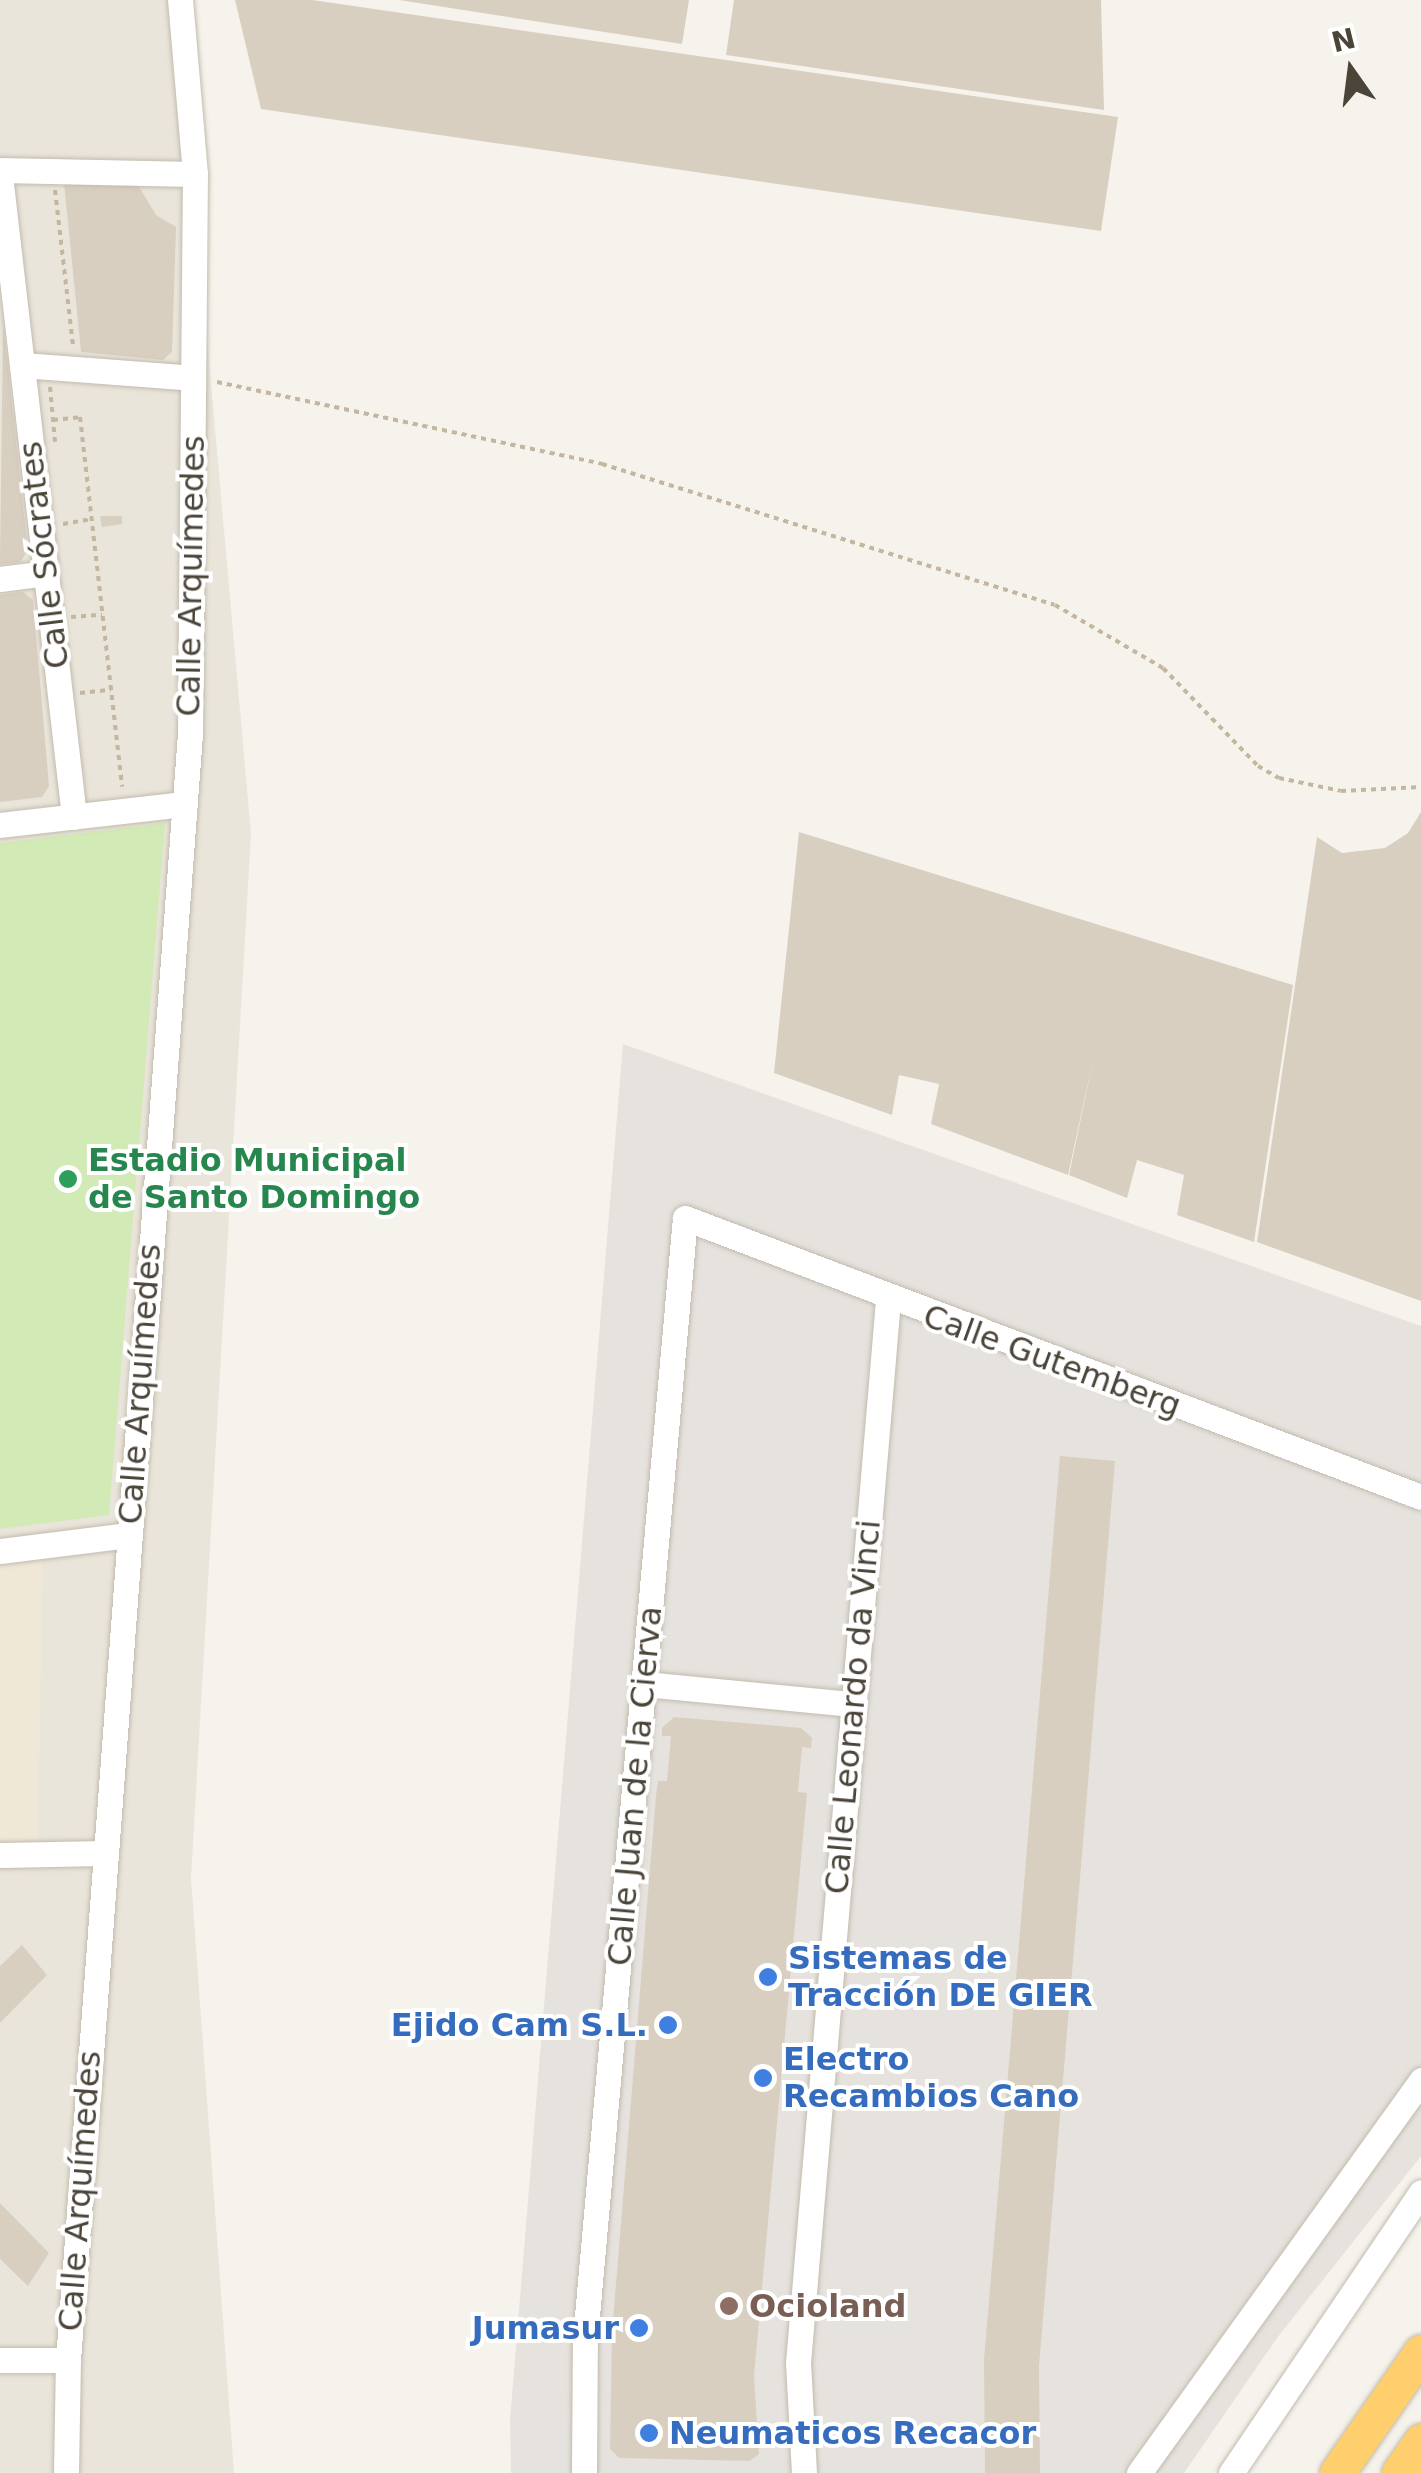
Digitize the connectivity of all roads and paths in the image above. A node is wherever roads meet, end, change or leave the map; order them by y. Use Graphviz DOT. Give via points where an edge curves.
graph roads {
  1 [pos="180,0"];
  2 [pos="53,171"];
  3 [pos="0,172"];
  4 [pos="195,174"];
  5 [pos="22,364"];
  6 [pos="76,370"];
  7 [pos="193,378"];
  8 [pos="53,420"];
  9 [pos="92,520"];
  10 [pos="63,524"];
  11 [pos="46,573"];
  12 [pos="0,578"];
  13 [pos="103,615"];
  14 [pos="52,620"];
  15 [pos="112,690"];
  16 [pos="61,696"];
  17 [pos="1421,788"];
  18 [pos="184,804"];
  19 [pos="125,810"];
  20 [pos="74,817"];
  21 [pos="0,825"];
  22 [pos="686,1218"];
  23 [pos="888,1300"];
  24 [pos="1421,1496"];
  25 [pos="128,1535"];
  26 [pos="0,1551"];
  27 [pos="644,1684"];
  28 [pos="852,1704"];
  29 [pos="105,1853"];
  30 [pos="0,1856"];
  31 [pos="1421,2080"];
  32 [pos="1421,2192"];
  33 [pos="1421,2352"];
  34 [pos="0,2360"];
  35 [pos="68,2360"];
  36 [pos="1421,2441"];
  37 [pos="66,2473"];
  38 [pos="584,2473"];
  39 [pos="804,2473"];
  40 [pos="1139,2473"];
  41 [pos="1231,2473"];
  42 [pos="1338,2473"];
  43 [pos="1399,2473"];
  1 -- 4 [label="street, Calle Arquímedes"];
  2 -- 3 [label="street"];
  2 -- 4 [label="street"];
  2 -- 6 [label="path"];
  3 -- 5 [label="street, Calle Sócrates"];
  4 -- 7 [label="street, Calle Arquímedes"];
  5 -- 6 [label="street"];
  5 -- 11 [label="street, Calle Sócrates"];
  6 -- 7 [label="street"];
  7 -- 17 [label="path" via="602,464 1056,605 1163,668 1258,766 1279,778 1341,792"];
  7 -- 18 [label="street, Calle Arquímedes"];
  8 -- 9 [label="path" via="80,417"];
  9 -- 10 [label="path"];
  9 -- 13 [label="path"];
  11 -- 12 [label="street"];
  11 -- 14 [label="street, Calle Sócrates"];
  13 -- 14 [label="path"];
  13 -- 15 [label="path"];
  14 -- 16 [label="street, Calle Sócrates"];
  15 -- 16 [label="path"];
  15 -- 19 [label="path"];
  16 -- 20 [label="street, Calle Sócrates"];
  18 -- 19 [label="street"];
  18 -- 25 [label="street, Calle Arquímedes"];
  19 -- 20 [label="street"];
  20 -- 21 [label="street"];
  22 -- 23 [label="street, Calle Gutemberg"];
  22 -- 27 [label="street, Calle Juan de la Cierva"];
  23 -- 24 [label="street, Calle Gutemberg"];
  23 -- 28 [label="street, Calle Leonardo da Vinci"];
  25 -- 26 [label="street"];
  25 -- 29 [label="street, Calle Arquímedes"];
  27 -- 28 [label="street"];
  27 -- 38 [label="street, Calle Juan de la Cierva" via="585,2338"];
  28 -- 39 [label="street, Calle Leonardo da Vinci" via="798,2363"];
  29 -- 30 [label="street"];
  29 -- 35 [label="street, Calle Arquímedes"];
  31 -- 40 [label="street"];
  32 -- 41 [label="street"];
  33 -- 42 [label="highway"];
  34 -- 35 [label="street"];
  35 -- 37 [label="street, Calle Arquímedes"];
  36 -- 43 [label="highway"];
}
